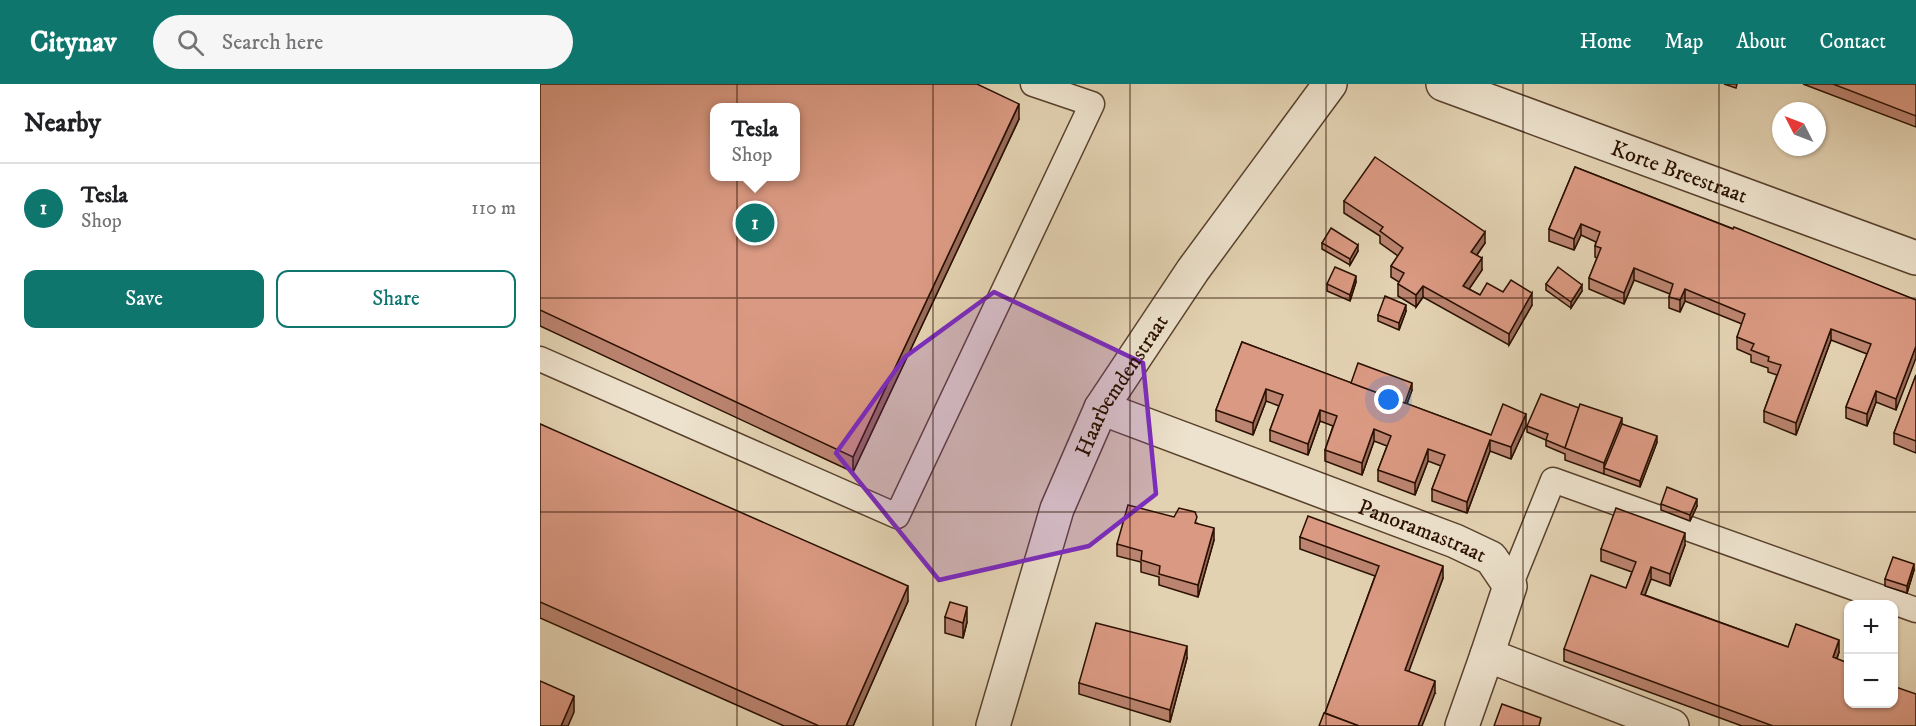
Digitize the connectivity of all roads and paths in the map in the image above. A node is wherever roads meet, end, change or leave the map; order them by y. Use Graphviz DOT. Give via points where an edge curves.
graph roads {
  1 [pos="1033,84"];
  2 [pos="1330,84"];
  3 [pos="1443,84"];
  4 [pos="1916,258"];
  5 [pos="540,359"];
  6 [pos="1101,408"];
  7 [pos="1510,586"];
  8 [pos="1916,610"];
  9 [pos="1487,655"];
  10 [pos="993,726"];
  11 [pos="1462,726"];
  12 [pos="1672,726"];
  1 -- 5 [label="lane" via="1092,104 897,516"];
  2 -- 6 [label="street, Haarbemdenstraat" via="1193,270"];
  3 -- 4 [label="street, Korte Breestraat"];
  6 -- 7 [label="street, Panoramastraat" via="1455,541 1491,558"];
  6 -- 10 [label="street, Haarbemdenstraat" via="1057,509"];
  7 -- 8 [label="lane" via="1553,480"];
  7 -- 9 [label="street"];
  9 -- 11 [label="street"];
  9 -- 12 [label="street"];
}
